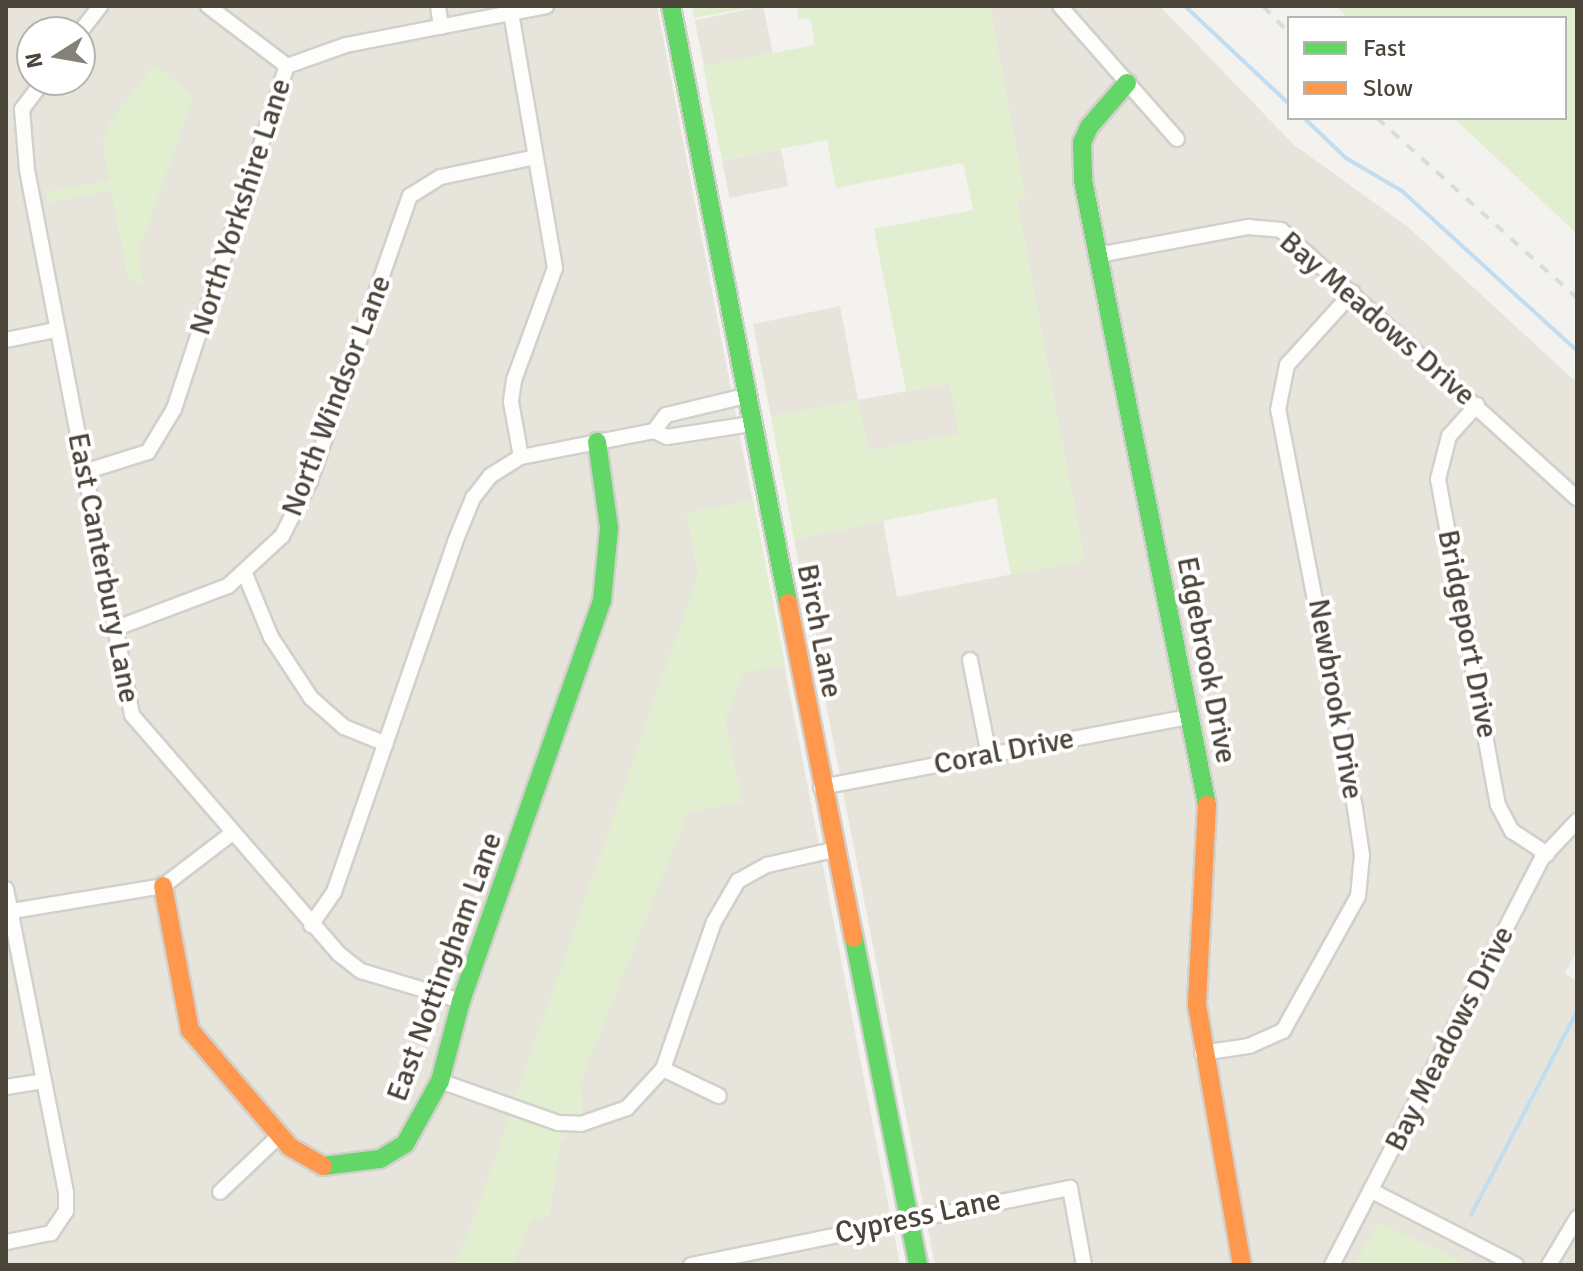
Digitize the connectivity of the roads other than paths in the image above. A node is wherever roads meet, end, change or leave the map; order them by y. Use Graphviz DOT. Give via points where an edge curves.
graph roads {
  1 [pos="208,6"];
  2 [pos="438,6"];
  3 [pos="546,6"];
  4 [pos="671,6"];
  5 [pos="1060,6"];
  6 [pos="511,13"];
  7 [pos="441,27"];
  8 [pos="287,66"];
  9 [pos="1127,83"];
  10 [pos="32,96"];
  11 [pos="1177,139"];
  12 [pos="536,157"];
  13 [pos="1098,255"];
  14 [pos="1353,292"];
  15 [pos="55,330"];
  16 [pos="6,340"];
  17 [pos="745,396"];
  18 [pos="1477,405"];
  19 [pos="751,424"];
  20 [pos="654,431"];
  21 [pos="597,442"];
  22 [pos="521,457"];
  23 [pos="84,472"];
  24 [pos="1577,498"];
  25 [pos="245,574"];
  26 [pos="114,629"];
  27 [pos="970,660"];
  28 [pos="1188,717"];
  29 [pos="386,744"];
  30 [pos="989,755"];
  31 [pos="821,787"];
  32 [pos="1577,821"];
  33 [pos="231,834"];
  34 [pos="833,850"];
  35 [pos="1547,854"];
  36 [pos="163,886"];
  37 [pos="6,889"];
  38 [pos="8,911"];
  39 [pos="311,925"];
  40 [pos="461,1001"];
  41 [pos="1202,1053"];
  42 [pos="663,1069"];
  43 [pos="44,1081"];
  44 [pos="440,1081"];
  45 [pos="6,1087"];
  46 [pos="719,1096"];
  47 [pos="280,1135"];
  48 [pos="1372,1191"];
  49 [pos="220,1192"];
  50 [pos="909,1218"];
  51 [pos="1577,1218"];
  52 [pos="6,1242"];
  53 [pos="694,1265"];
  54 [pos="918,1265"];
  55 [pos="1084,1265"];
  56 [pos="1242,1265"];
  57 [pos="1332,1265"];
  58 [pos="1516,1265"];
  59 [pos="1549,1265"];
  1 -- 8 [label="street"];
  2 -- 7 [label="street"];
  3 -- 6 [label="street, North Yorkshire Lane"];
  4 -- 17 [label="street, Birch Lane"];
  5 -- 9 [label="street"];
  6 -- 7 [label="street, North Yorkshire Lane"];
  6 -- 12 [label="street"];
  7 -- 8 [label="street, North Yorkshire Lane" via="346,45"];
  8 -- 23 [label="street, North Yorkshire Lane" via="174,409 148,452"];
  9 -- 11 [label="street"];
  9 -- 13 [label="street, Edgebrook Drive" via="1101,110 1082,143 1083,180"];
  10 -- 15 [label="street, East Canterbury Lane" via="22,109 21,127"];
  12 -- 22 [label="street" via="555,268 514,380 511,402"];
  12 -- 25 [label="street, North Windsor Lane" via="441,177 410,196 310,481 282,536"];
  13 -- 14 [label="street, Bay Meadows Drive" via="1264,226 1281,230 1303,246"];
  13 -- 28 [label="street, Edgebrook Drive"];
  14 -- 18 [label="street, Bay Meadows Drive"];
  14 -- 41 [label="street, Newbrook Drive" via="1287,365 1278,410 1355,808 1362,855 1358,896 1283,1031 1249,1046"];
  15 -- 16 [label="street"];
  15 -- 23 [label="street, East Canterbury Lane"];
  17 -- 19 [label="street, Birch Lane"];
  17 -- 20 [label="street" via="666,415"];
  18 -- 24 [label="street, Bay Meadows Drive"];
  18 -- 35 [label="street, Bridgeport Drive" via="1449,436 1438,479 1498,805 1512,831"];
  19 -- 20 [label="street" via="667,437"];
  19 -- 31 [label="street, Birch Lane"];
  20 -- 21 [label="street"];
  21 -- 22 [label="street"];
  21 -- 40 [label="street, East Nottingham Lane" via="609,528 602,601"];
  22 -- 29 [label="street" via="490,476 473,498"];
  23 -- 26 [label="street, East Canterbury Lane"];
  25 -- 26 [label="street, North Windsor Lane" via="200,600"];
  25 -- 29 [label="street" via="271,637 311,698 344,727"];
  26 -- 33 [label="street, East Canterbury Lane" via="132,715"];
  27 -- 30 [label="street"];
  28 -- 30 [label="street, Coral Drive"];
  28 -- 41 [label="street, Edgebrook Drive" via="1209,817 1197,962"];
  29 -- 39 [label="street" via="334,892"];
  30 -- 31 [label="street, Coral Drive"];
  31 -- 34 [label="street, Birch Lane"];
  32 -- 35 [label="street, Bay Meadows Drive"];
  33 -- 36 [label="street"];
  33 -- 39 [label="street, East Canterbury Lane"];
  34 -- 42 [label="street" via="767,865 738,881 714,922"];
  34 -- 50 [label="street, Birch Lane"];
  35 -- 48 [label="street, Bay Meadows Drive"];
  36 -- 38 [label="street"];
  36 -- 47 [label="street, East Nottingham Lane" via="190,1030"];
  37 -- 38 [label="street"];
  38 -- 43 [label="street"];
  39 -- 40 [label="street, East Canterbury Lane" via="361,971"];
  40 -- 44 [label="street, East Nottingham Lane"];
  41 -- 56 [label="street, Edgebrook Drive"];
  42 -- 44 [label="street" via="627,1108 581,1124 558,1123"];
  42 -- 46 [label="street"];
  43 -- 45 [label="street"];
  43 -- 52 [label="street" via="66,1193 64,1214 51,1233"];
  44 -- 47 [label="street, East Nottingham Lane" via="405,1144 380,1159 325,1167"];
  47 -- 49 [label="street"];
  48 -- 57 [label="street, Bay Meadows Drive"];
  48 -- 58 [label="street"];
  50 -- 53 [label="street, Cypress Lane"];
  50 -- 54 [label="street, Birch Lane"];
  50 -- 55 [label="street, Cypress Lane" via="1070,1188"];
  51 -- 59 [label="street"];
}
